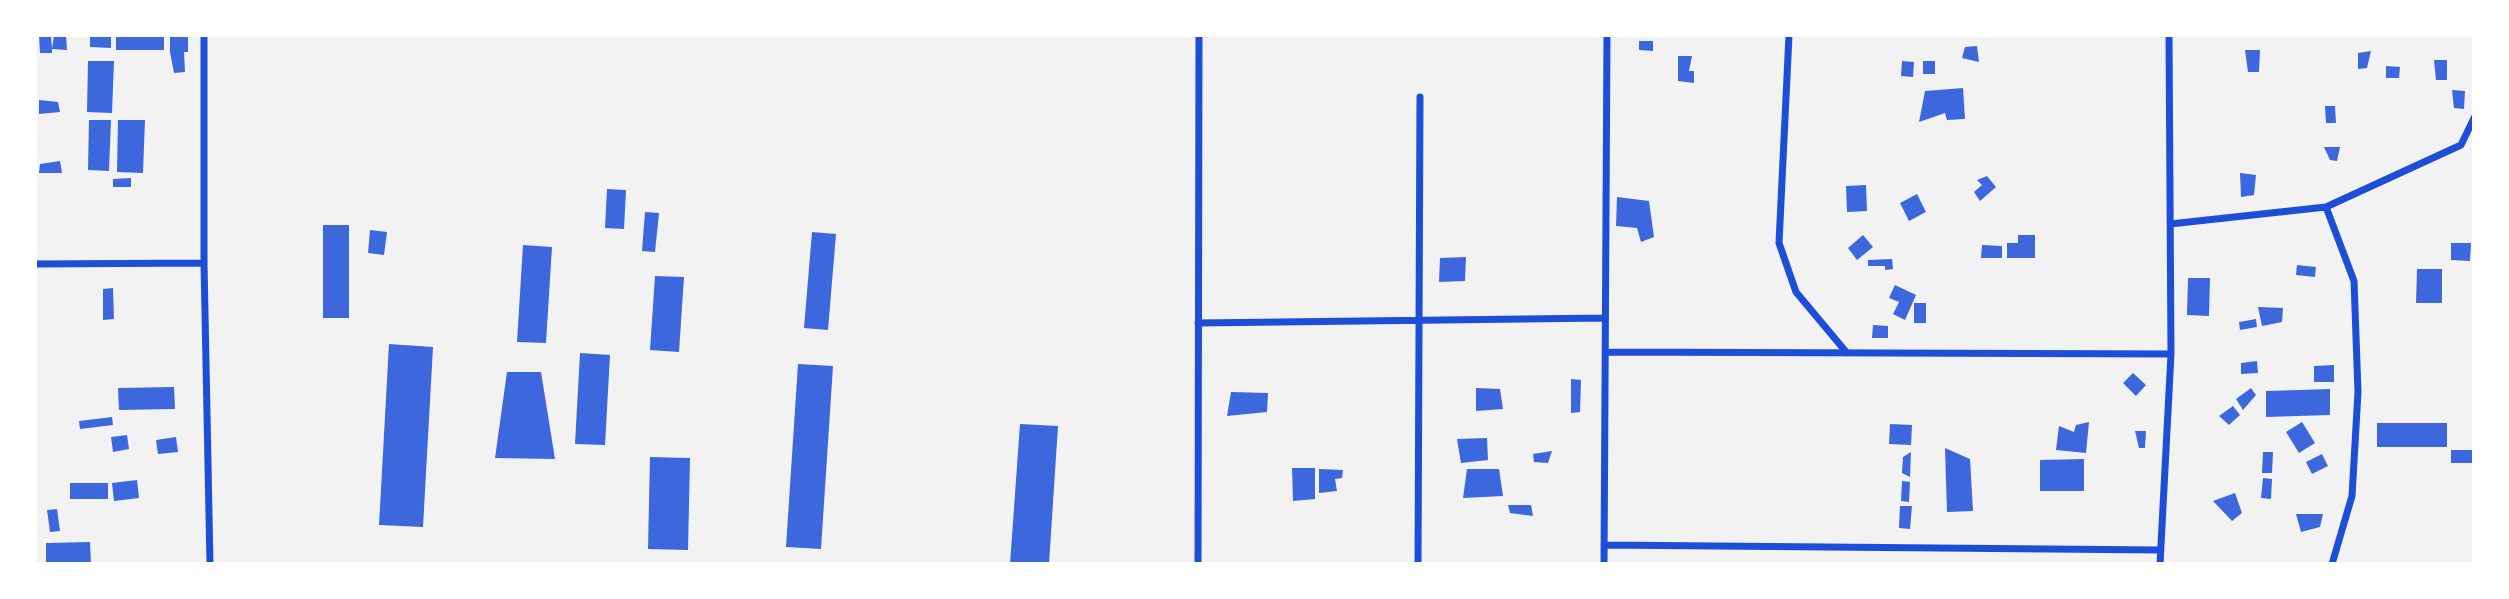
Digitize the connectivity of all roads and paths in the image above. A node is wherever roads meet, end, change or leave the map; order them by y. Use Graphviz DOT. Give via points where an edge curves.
graph roads {
  1 [pos="204,35"];
  2 [pos="1199,35"];
  3 [pos="1607,35"];
  4 [pos="1789,35"];
  5 [pos="2169,35"];
  6 [pos="1420,97"];
  7 [pos="2474,118"];
  8 [pos="2326,207"];
  9 [pos="2170,224"];
  10 [pos="204,263"];
  11 [pos="35,264"];
  12 [pos="1605,318"];
  13 [pos="1419,320"];
  14 [pos="1198,323"];
  15 [pos="1605,352"];
  16 [pos="1847,353"];
  17 [pos="2171,354"];
  18 [pos="1604,545"];
  19 [pos="2161,550"];
  20 [pos="210,564"];
  21 [pos="1198,564"];
  22 [pos="1418,564"];
  23 [pos="1604,564"];
  24 [pos="2160,564"];
  25 [pos="2332,564"];
  1 -- 10 [label="street"];
  2 -- 14 [label="street"];
  3 -- 12 [label="street"];
  4 -- 16 [label="street" via="1779,243 1796,292"];
  5 -- 9 [label="street"];
  6 -- 13 [label="street"];
  7 -- 8 [label="street" via="2461,145"];
  8 -- 9 [label="street"];
  8 -- 25 [label="street" via="2354,281 2358,392 2351,496"];
  9 -- 17 [label="street"];
  10 -- 11 [label="street"];
  10 -- 20 [label="street"];
  12 -- 13 [label="street"];
  12 -- 15 [label="street"];
  13 -- 14 [label="street"];
  13 -- 22 [label="street"];
  14 -- 21 [label="street"];
  15 -- 16 [label="street"];
  15 -- 18 [label="street"];
  16 -- 17 [label="street"];
  17 -- 19 [label="street"];
  18 -- 19 [label="street"];
  18 -- 23 [label="street"];
  19 -- 24 [label="street"];
}
